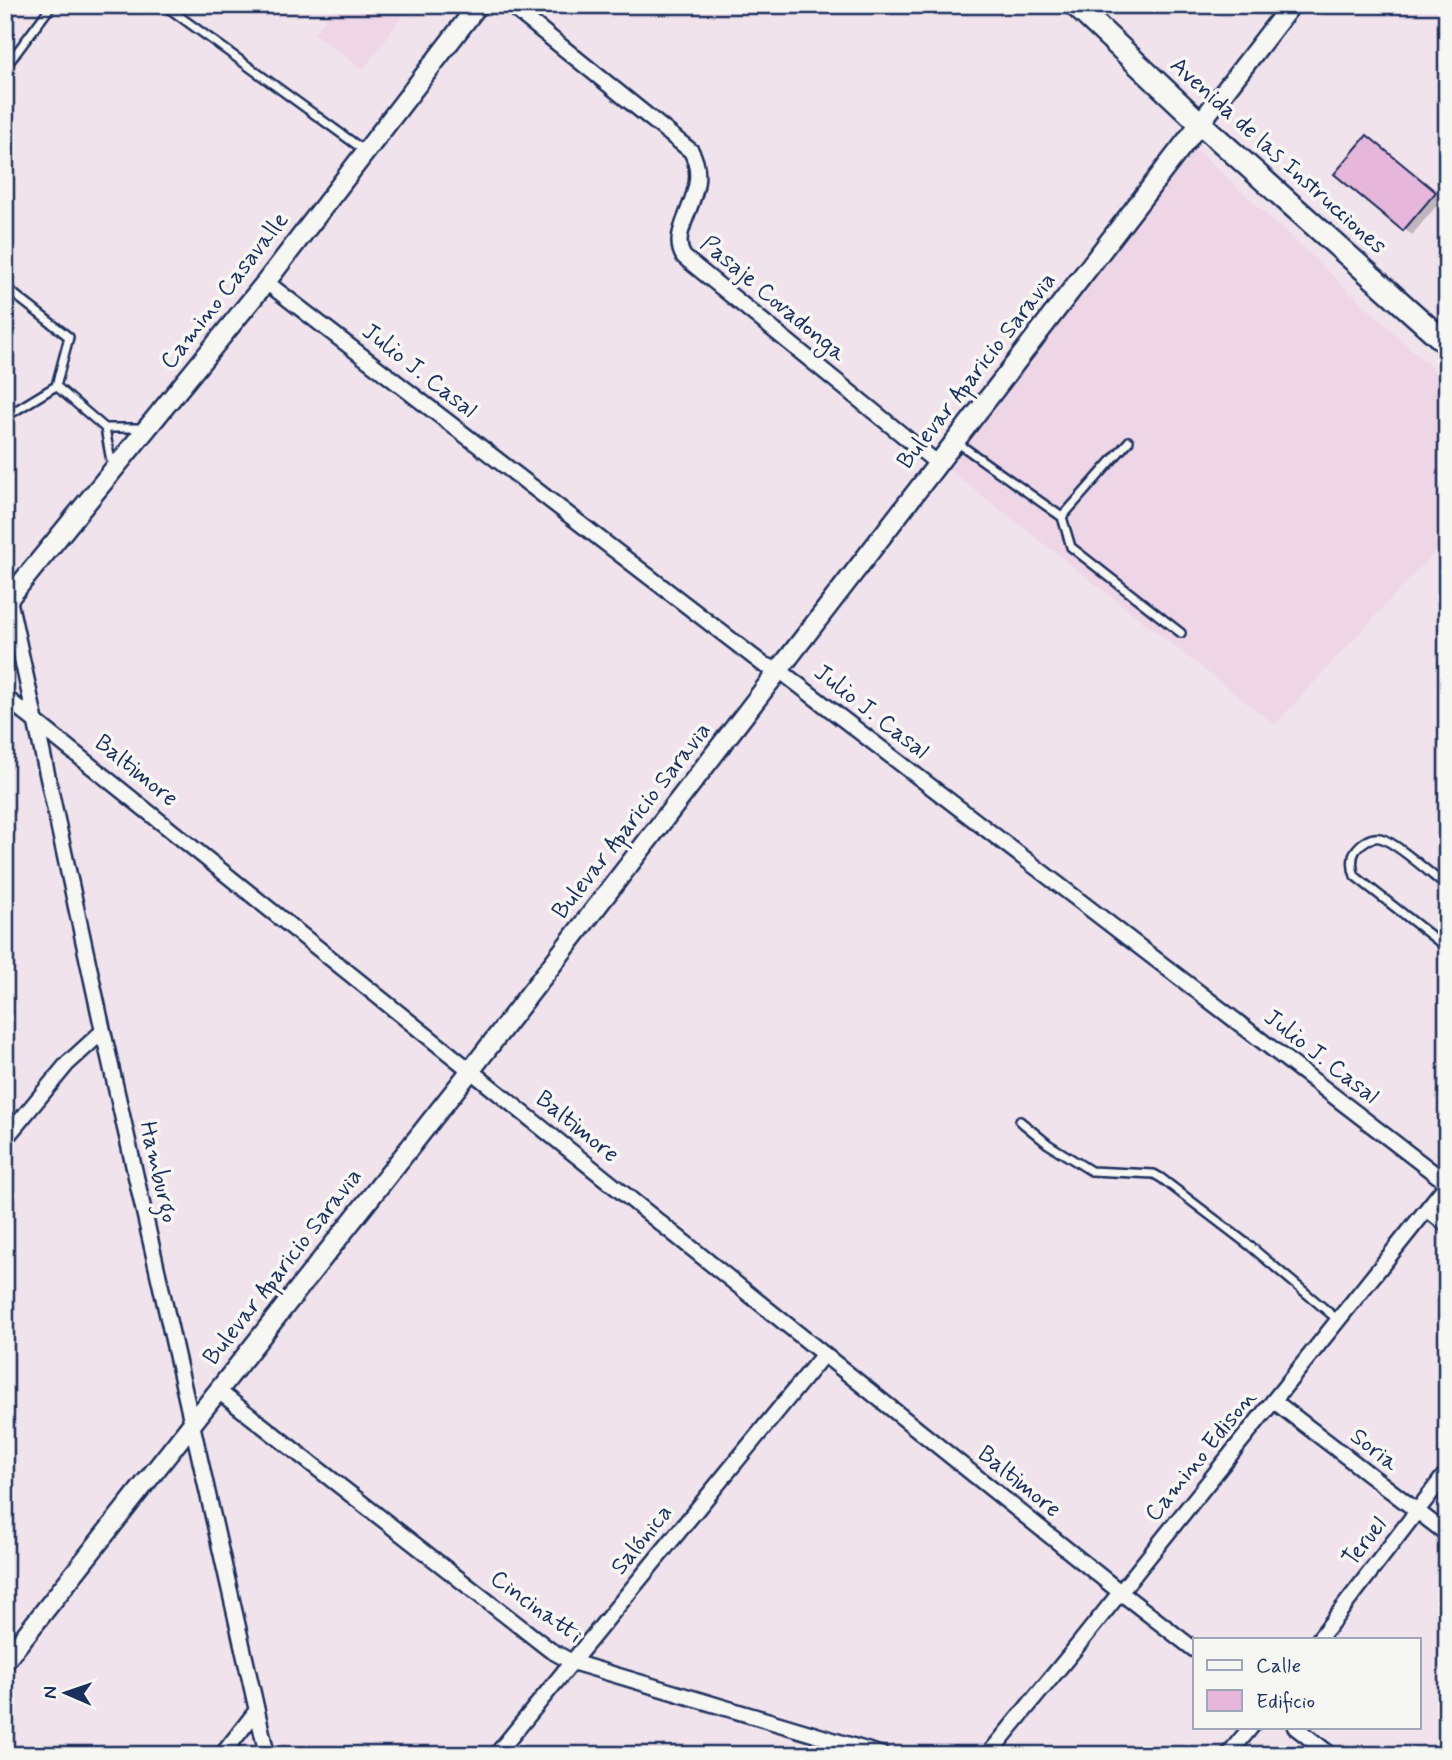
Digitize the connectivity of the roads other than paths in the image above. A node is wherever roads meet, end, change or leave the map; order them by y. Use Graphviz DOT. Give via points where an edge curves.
graph roads {
  1 [pos="52,5"];
  2 [pos="164,5"];
  3 [pos="478,5"];
  4 [pos="510,5"];
  5 [pos="1075,5"];
  6 [pos="1291,5"];
  7 [pos="5,68"];
  8 [pos="1200,123"];
  9 [pos="366,151"];
  10 [pos="266,282"];
  11 [pos="5,287"];
  12 [pos="1447,344"];
  13 [pos="56,386"];
  14 [pos="5,417"];
  15 [pos="105,428"];
  16 [pos="147,428"];
  17 [pos="954,441"];
  18 [pos="1129,441"];
  19 [pos="937,463"];
  20 [pos="113,471"];
  21 [pos="1062,517"];
  22 [pos="7,601"];
  23 [pos="1181,633"];
  24 [pos="779,670"];
  25 [pos="5,697"];
  26 [pos="34,719"];
  27 [pos="1447,887"];
  28 [pos="1447,947"];
  29 [pos="103,1031"];
  30 [pos="471,1070"];
  31 [pos="1020,1121"];
  32 [pos="5,1139"];
  33 [pos="1447,1184"];
  34 [pos="1428,1210"];
  35 [pos="1447,1225"];
  36 [pos="1339,1321"];
  37 [pos="824,1354"];
  38 [pos="217,1390"];
  39 [pos="1274,1401"];
  40 [pos="192,1423"];
  41 [pos="1447,1472"];
  42 [pos="1417,1511"];
  43 [pos="1447,1534"];
  44 [pos="1120,1592"];
  45 [pos="1320,1638"];
  46 [pos="1193,1648"];
  47 [pos="5,1661"];
  48 [pos="572,1662"];
  49 [pos="257,1710"];
  50 [pos="1250,1728"];
  51 [pos="1296,1728"];
  52 [pos="222,1755"];
  53 [pos="267,1755"];
  54 [pos="496,1755"];
  55 [pos="883,1755"];
  56 [pos="988,1755"];
  57 [pos="1228,1755"];
  58 [pos="1331,1755"];
  1 -- 7 [label="lane"];
  2 -- 9 [label="lane"];
  3 -- 9 [label="street, Camino Casavalle"];
  4 -- 19 [label="street, Pasaje Covadonga" via="691,151 699,175 680,234 678,249 684,257"];
  5 -- 8 [label="main road, Avenida de las Instrucciones"];
  6 -- 8 [label="street, Bulevar Aparicio Saravia"];
  8 -- 12 [label="main road, Avenida de las Instrucciones"];
  8 -- 17 [label="street, Bulevar Aparicio Saravia"];
  9 -- 10 [label="street, Camino Casavalle"];
  10 -- 16 [label="street, Camino Casavalle"];
  10 -- 24 [label="street, Julio J. Casal" via="764,665"];
  11 -- 13 [label="lane" via="69,337"];
  13 -- 14 [label="lane"];
  13 -- 15 [label="lane"];
  15 -- 16 [label="lane"];
  15 -- 20 [label="lane"];
  16 -- 20 [label="street, Camino Casavalle"];
  17 -- 19 [label="street, Bulevar Aparicio Saravia"];
  17 -- 21 [label="lane"];
  18 -- 21 [label="lane"];
  19 -- 24 [label="street, Bulevar Aparicio Saravia"];
  20 -- 22 [label="street, Camino Casavalle"];
  21 -- 23 [label="lane" via="1071,547"];
  22 -- 26 [label="street, Hamburgo"];
  24 -- 30 [label="street, Bulevar Aparicio Saravia"];
  24 -- 33 [label="street, Julio J. Casal"];
  25 -- 26 [label="street, Baltimore"];
  26 -- 29 [label="street, Hamburgo"];
  26 -- 30 [label="street, Baltimore"];
  27 -- 28 [label="lane" via="1381,838 1370,838 1356,850 1355,876"];
  29 -- 32 [label="street" via="67,1064"];
  29 -- 40 [label="street, Hamburgo"];
  30 -- 37 [label="street, Baltimore"];
  30 -- 38 [label="street, Bulevar Aparicio Saravia"];
  31 -- 36 [label="lane" via="1091,1171 1161,1178"];
  33 -- 34 [label="street, Camino Edison"];
  34 -- 35 [label="street"];
  34 -- 36 [label="street, Camino Edison"];
  36 -- 39 [label="street, Camino Edison"];
  37 -- 44 [label="street, Baltimore"];
  37 -- 48 [label="street, Salónica"];
  38 -- 40 [label="street, Bulevar Aparicio Saravia"];
  38 -- 48 [label="street, Cincinatti" via="550,1650"];
  39 -- 42 [label="street, Soria"];
  39 -- 44 [label="street, Camino Edison"];
  40 -- 47 [label="street, Bulevar Aparicio Saravia"];
  40 -- 49 [label="street, Hamburgo"];
  41 -- 42 [label="street, Teruel"];
  42 -- 43 [label="street, Soria"];
  42 -- 45 [label="street, Teruel"];
  44 -- 46 [label="street, Baltimore"];
  44 -- 56 [label="street, Camino Edison"];
  48 -- 54 [label="street, Salónica"];
  48 -- 55 [label="street, Cincinatti"];
  49 -- 52 [label="street"];
  49 -- 53 [label="street, Hamburgo"];
  50 -- 57 [label="street"];
  51 -- 58 [label="street"];
}
